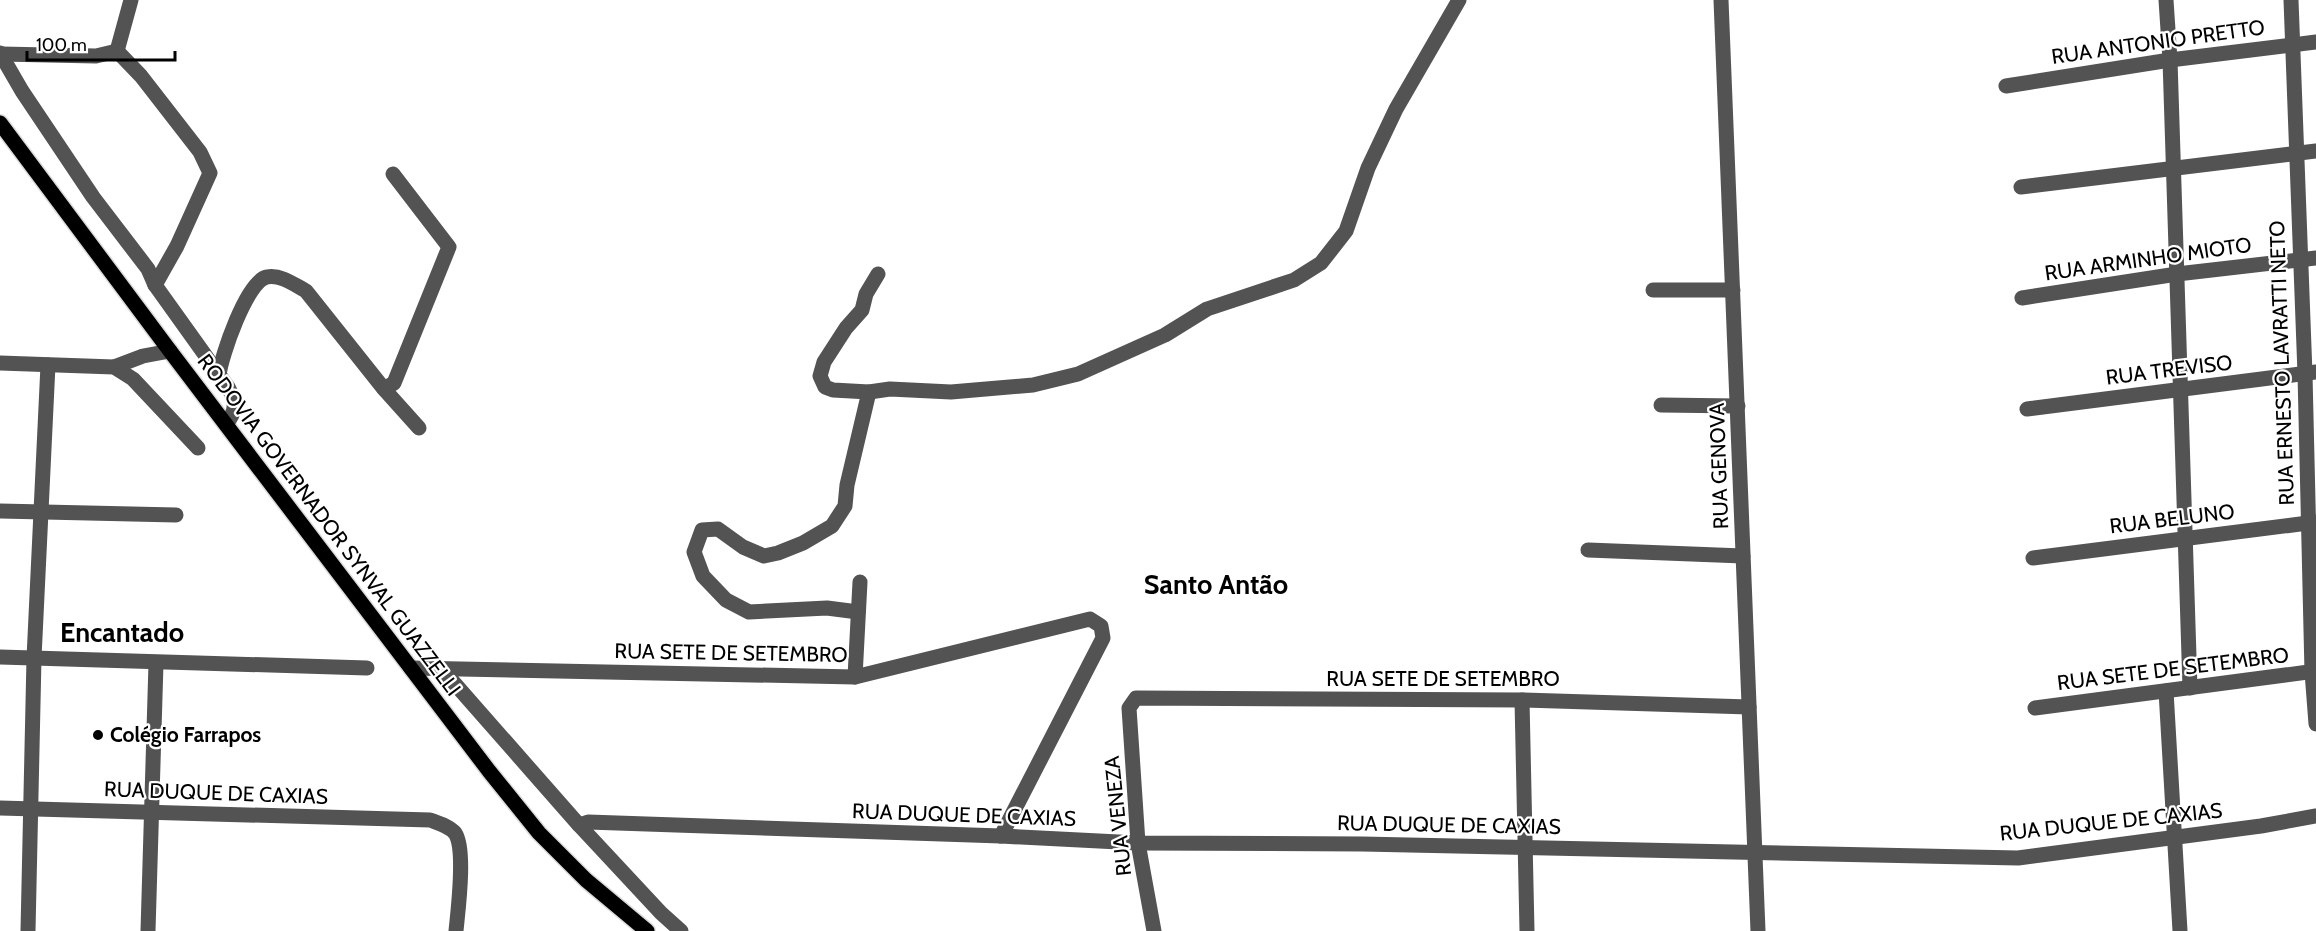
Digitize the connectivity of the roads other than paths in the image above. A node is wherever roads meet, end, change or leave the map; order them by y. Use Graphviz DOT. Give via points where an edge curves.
graph roads {
  1 [pos="131,0"];
  2 [pos="1458,0"];
  3 [pos="1721,0"];
  4 [pos="2166,0"];
  5 [pos="2291,0"];
  6 [pos="2316,42"];
  7 [pos="2292,44"];
  8 [pos="117,51"];
  9 [pos="1,53"];
  10 [pos="2170,60"];
  11 [pos="2006,86"];
  12 [pos="0,123"];
  13 [pos="2316,151"];
  14 [pos="2295,154"];
  15 [pos="2174,168"];
  16 [pos="393,174"];
  17 [pos="2021,187"];
  18 [pos="2316,258"];
  19 [pos="2300,260"];
  20 [pos="878,274"];
  21 [pos="2177,274"];
  22 [pos="155,285"];
  23 [pos="1653,290"];
  24 [pos="1733,290"];
  25 [pos="2022,298"];
  26 [pos="170,351"];
  27 [pos="0,363"];
  28 [pos="48,365"];
  29 [pos="114,368"];
  30 [pos="2310,373"];
  31 [pos="219,375"];
  32 [pos="384,389"];
  33 [pos="2180,390"];
  34 [pos="869,392"];
  35 [pos="1661,405"];
  36 [pos="1738,406"];
  37 [pos="2027,410"];
  38 [pos="226,424"];
  39 [pos="419,428"];
  40 [pos="198,448"];
  41 [pos="0,511"];
  42 [pos="40,512"];
  43 [pos="176,515"];
  44 [pos="2313,523"];
  45 [pos="2185,539"];
  46 [pos="1588,550"];
  47 [pos="1743,556"];
  48 [pos="2033,558"];
  49 [pos="860,582"];
  50 [pos="858,612"];
  51 [pos="0,657"];
  52 [pos="34,658"];
  53 [pos="156,663"];
  54 [pos="367,668"];
  55 [pos="411,668"];
  56 [pos="441,668"];
  57 [pos="2314,671"];
  58 [pos="855,677"];
  59 [pos="2190,688"];
  60 [pos="2166,691"];
  61 [pos="1136,698"];
  62 [pos="1522,700"];
  63 [pos="1749,706"];
  64 [pos="2034,708"];
  65 [pos="2316,724"];
  66 [pos="0,808"];
  67 [pos="32,809"];
  68 [pos="151,811"];
  69 [pos="2316,816"];
  70 [pos="579,825"];
  71 [pos="1001,836"];
  72 [pos="2174,837"];
  73 [pos="1138,843"];
  74 [pos="1527,847"];
  75 [pos="1755,852"];
  76 [pos="28,931"];
  77 [pos="148,931"];
  78 [pos="456,931"];
  79 [pos="647,931"];
  80 [pos="681,931"];
  81 [pos="1154,931"];
  82 [pos="1527,931"];
  83 [pos="1758,931"];
  84 [pos="2180,931"];
  1 -- 8 [label="street"];
  2 -- 34 [label="street" via="1396,109 1368,168 1346,231 1321,263 1294,280 1207,309 1165,335 1078,374 1032,386 951,392"];
  3 -- 24 [label="street, RUA GENOVA"];
  4 -- 10 [label="street"];
  5 -- 7 [label="street, RUA ERNESTO LAVRATTI NETO"];
  6 -- 7 [label="street, RUA ANTONIO PRETTO"];
  7 -- 10 [label="street, RUA ANTONIO PRETTO"];
  7 -- 14 [label="street, RUA ERNESTO LAVRATTI NETO"];
  8 -- 9 [label="street" via="96,56"];
  8 -- 22 [label="street" via="215,168"];
  9 -- 22 [label="street" via="93,197 148,269"];
  10 -- 11 [label="street, RUA ANTONIO PRETTO"];
  10 -- 15 [label="street"];
  12 -- 26 [label="main road, RODOVIA GOVERNADOR SYNVAL GUAZZELLI"];
  13 -- 14 [label="street"];
  14 -- 15 [label="street"];
  14 -- 19 [label="street, RUA ERNESTO LAVRATTI NETO"];
  15 -- 17 [label="street"];
  15 -- 21 [label="street"];
  16 -- 32 [label="street" via="449,247 394,383"];
  18 -- 19 [label="street, RUA ARMINHO MIOTO"];
  19 -- 21 [label="street, RUA ARMINHO MIOTO"];
  19 -- 30 [label="street, RUA ERNESTO LAVRATTI NETO"];
  20 -- 34 [label="street" via="862,310 824,362 820,376 825,387 833,390"];
  21 -- 25 [label="street, RUA ARMINHO MIOTO"];
  21 -- 33 [label="street"];
  22 -- 31 [label="street"];
  23 -- 24 [label="street"];
  24 -- 36 [label="street, RUA GENOVA"];
  26 -- 29 [label="street" via="143,356"];
  26 -- 38 [label="main road, RODOVIA GOVERNADOR SYNVAL GUAZZELLI"];
  27 -- 28 [label="street"];
  28 -- 29 [label="street"];
  28 -- 42 [label="street"];
  29 -- 40 [label="street" via="133,379"];
  30 -- 33 [label="street, RUA TREVISO"];
  30 -- 44 [label="street, RUA ERNESTO LAVRATTI NETO"];
  31 -- 32 [label="street" via="221,360 247,298 260,280 274,277 306,291"];
  31 -- 38 [label="street" via="235,402 233,415"];
  32 -- 39 [label="street"];
  33 -- 37 [label="street, RUA TREVISO"];
  33 -- 45 [label="street"];
  34 -- 50 [label="street" via="845,506 832,526 803,543 764,556 718,529 702,530 694,552 703,576 726,600 749,612 827,608"];
  35 -- 36 [label="street"];
  36 -- 47 [label="street, RUA GENOVA"];
  38 -- 55 [label="main road, RODOVIA GOVERNADOR SYNVAL GUAZZELLI"];
  41 -- 42 [label="street"];
  42 -- 43 [label="street"];
  42 -- 52 [label="street"];
  44 -- 45 [label="street, RUA BELUNO"];
  44 -- 57 [label="street, RUA ERNESTO LAVRATTI NETO"];
  45 -- 48 [label="street, RUA BELUNO"];
  45 -- 59 [label="street"];
  46 -- 47 [label="street"];
  47 -- 63 [label="street, RUA GENOVA"];
  49 -- 50 [label="street"];
  50 -- 58 [label="street"];
  51 -- 52 [label="street"];
  52 -- 53 [label="street"];
  52 -- 67 [label="street"];
  53 -- 54 [label="street"];
  53 -- 68 [label="street"];
  55 -- 56 [label="street, RUA SETE DE SETEMBRO"];
  55 -- 79 [label="main road, RODOVIA GOVERNADOR SYNVAL GUAZZELLI" via="538,833"];
  56 -- 58 [label="street, RUA SETE DE SETEMBRO"];
  56 -- 70 [label="street"];
  57 -- 59 [label="street, RUA SETE DE SETEMBRO"];
  57 -- 65 [label="street, RUA ERNESTO LAVRATTI NETO"];
  58 -- 71 [label="street, RUA SETE DE SETEMBRO" via="1090,619 1101,626 1103,638"];
  59 -- 60 [label="street, RUA SETE DE SETEMBRO"];
  60 -- 64 [label="street, RUA SETE DE SETEMBRO"];
  60 -- 72 [label="street"];
  61 -- 62 [label="street, RUA SETE DE SETEMBRO"];
  61 -- 73 [label="street, RUA VENEZA" via="1129,708"];
  62 -- 63 [label="street, RUA SETE DE SETEMBRO"];
  62 -- 74 [label="street"];
  63 -- 75 [label="street, RUA GENOVA"];
  66 -- 67 [label="street, RUA DUQUE DE CAXIAS"];
  67 -- 68 [label="street, RUA DUQUE DE CAXIAS"];
  67 -- 76 [label="street"];
  68 -- 77 [label="street"];
  68 -- 78 [label="street, RUA DUQUE DE CAXIAS" via="430,820 443,825 454,833 461,849"];
  69 -- 72 [label="street, RUA DUQUE DE CAXIAS"];
  70 -- 71 [label="street, RUA DUQUE DE CAXIAS" via="588,822"];
  70 -- 80 [label="street"];
  71 -- 73 [label="street, RUA DUQUE DE CAXIAS"];
  72 -- 75 [label="street, RUA DUQUE DE CAXIAS" via="2018,858"];
  72 -- 84 [label="street"];
  73 -- 74 [label="street, RUA DUQUE DE CAXIAS"];
  73 -- 81 [label="street, RUA VENEZA"];
  74 -- 75 [label="street, RUA DUQUE DE CAXIAS"];
  74 -- 82 [label="street"];
  75 -- 83 [label="street, RUA GENOVA"];
}
